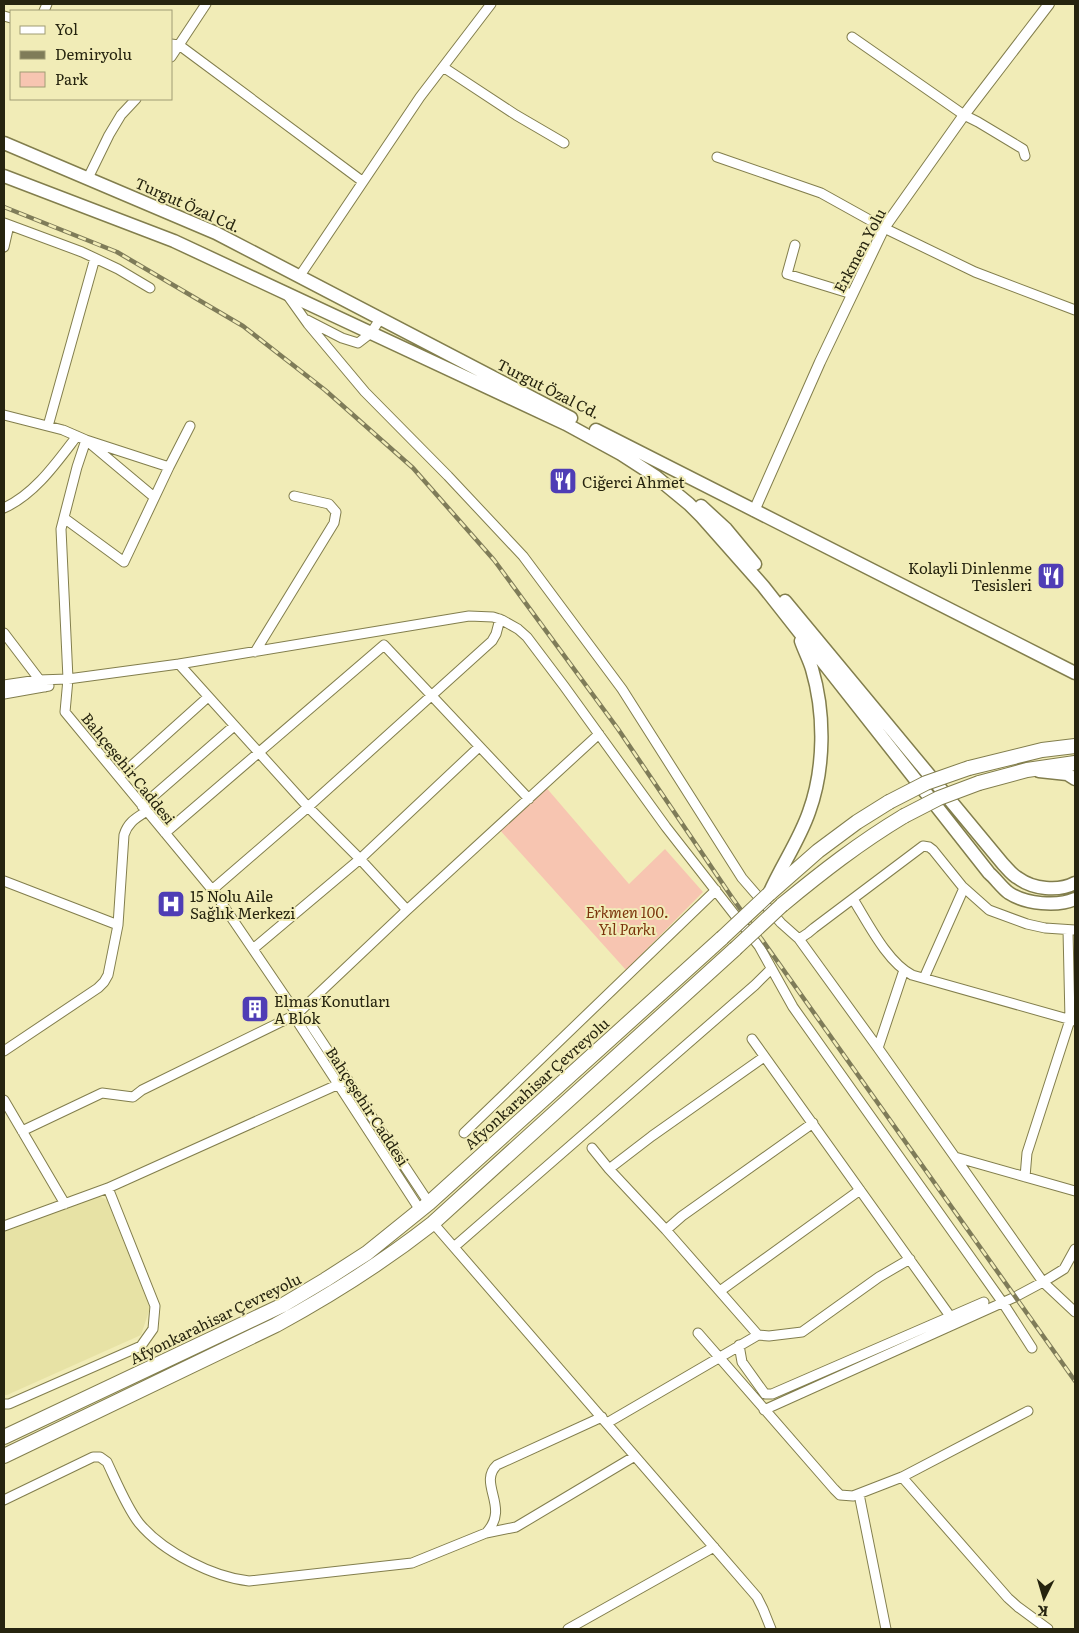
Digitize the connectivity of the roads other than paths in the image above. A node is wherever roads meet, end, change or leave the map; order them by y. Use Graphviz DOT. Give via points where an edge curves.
graph roads {
  1 [pos="206,4"];
  2 [pos="491,4"];
  3 [pos="1048,4"];
  4 [pos="852,37"];
  5 [pos="175,44"];
  6 [pos="443,67"];
  7 [pos="135,100"];
  8 [pos="964,115"];
  9 [pos="4,143"];
  10 [pos="564,143"];
  11 [pos="1025,156"];
  12 [pos="716,157"];
  13 [pos="4,176"];
  14 [pos="88,178"];
  15 [pos="362,182"];
  16 [pos="6,224"];
  17 [pos="884,228"];
  18 [pos="795,245"];
  19 [pos="4,247"];
  20 [pos="95,258"];
  21 [pos="299,277"];
  22 [pos="150,288"];
  23 [pos="286,294"];
  24 [pos="852,294"];
  25 [pos="1075,310"];
  26 [pos="304,318"];
  27 [pos="380,319"];
  28 [pos="371,333"];
  29 [pos="4,415"];
  30 [pos="48,426"];
  31 [pos="190,426"];
  32 [pos="82,438"];
  33 [pos="626,451"];
  34 [pos="169,467"];
  35 [pos="294,496"];
  36 [pos="154,497"];
  37 [pos="4,508"];
  38 [pos="754,511"];
  39 [pos="64,518"];
  40 [pos="500,619"];
  41 [pos="797,629"];
  42 [pos="4,633"];
  43 [pos="255,652"];
  44 [pos="179,664"];
  45 [pos="1075,673"];
  46 [pos="68,679"];
  47 [pos="42,684"];
  48 [pos="4,685"];
  49 [pos="4,694"];
  50 [pos="431,695"];
  51 [pos="208,696"];
  52 [pos="234,726"];
  53 [pos="599,734"];
  54 [pos="1075,746"];
  55 [pos="479,747"];
  56 [pos="258,753"];
  57 [pos="1075,764"];
  58 [pos="1027,770"];
  59 [pos="119,777"];
  60 [pos="1075,779"];
  61 [pos="529,798"];
  62 [pos="145,808"];
  63 [pos="308,808"];
  64 [pos="165,833"];
  65 [pos="360,859"];
  66 [pos="4,881"];
  67 [pos="1075,883"];
  68 [pos="964,888"];
  69 [pos="212,890"];
  70 [pos="716,890"];
  71 [pos="769,894"];
  72 [pos="853,899"];
  73 [pos="1075,899"];
  74 [pos="407,910"];
  75 [pos="118,925"];
  76 [pos="1072,930"];
  77 [pos="799,939"];
  78 [pos="253,949"];
  79 [pos="771,969"];
  80 [pos="904,970"];
  81 [pos="924,978"];
  82 [pos="297,1014"];
  83 [pos="1072,1020"];
  84 [pos="752,1039"];
  85 [pos="878,1048"];
  86 [pos="4,1052"];
  87 [pos="764,1057"];
  88 [pos="348,1080"];
  89 [pos="338,1084"];
  90 [pos="4,1100"];
  91 [pos="813,1124"];
  92 [pos="22,1131"];
  93 [pos="464,1133"];
  94 [pos="592,1148"];
  95 [pos="955,1156"];
  96 [pos="609,1170"];
  97 [pos="1025,1177"];
  98 [pos="108,1188"];
  99 [pos="860,1190"];
  100 [pos="1075,1191"];
  101 [pos="65,1204"];
  102 [pos="424,1206"];
  103 [pos="433,1223"];
  104 [pos="4,1226"];
  105 [pos="666,1230"];
  106 [pos="454,1247"];
  107 [pos="1075,1249"];
  108 [pos="910,1259"];
  109 [pos="1043,1282"];
  110 [pos="720,1291"];
  111 [pos="984,1302"];
  112 [pos="1003,1303"];
  113 [pos="1075,1312"];
  114 [pos="950,1316"];
  115 [pos="698,1333"];
  116 [pos="758,1334"];
  117 [pos="739,1345"];
  118 [pos="1032,1348"];
  119 [pos="719,1357"];
  120 [pos="4,1404"];
  121 [pos="764,1410"];
  122 [pos="1028,1411"];
  123 [pos="605,1420"];
  124 [pos="4,1437"];
  125 [pos="4,1456"];
  126 [pos="635,1456"];
  127 [pos="902,1477"];
  128 [pos="859,1494"];
  129 [pos="4,1500"];
  130 [pos="486,1532"];
  131 [pos="713,1546"];
  132 [pos="568,1629"];
  133 [pos="770,1629"];
  134 [pos="886,1629"];
  135 [pos="1048,1629"];
  1 -- 5 [label="street"];
  2 -- 6 [label="street"];
  3 -- 8 [label="street, Erkmen Yolu"];
  4 -- 8 [label="street"];
  5 -- 15 [label="street"];
  6 -- 10 [label="street"];
  6 -- 15 [label="street"];
  7 -- 14 [label="street" via="109,135"];
  8 -- 11 [label="street" via="1023,149"];
  8 -- 17 [label="street, Erkmen Yolu"];
  9 -- 14 [label="main road, Turgut Özal Cd."];
  12 -- 17 [label="street" via="821,193"];
  13 -- 23 [label="main road, Turgut Özal Cd." via="174,241"];
  14 -- 21 [label="main road, Turgut Özal Cd." via="216,233"];
  15 -- 21 [label="street"];
  16 -- 19 [label="street"];
  16 -- 20 [label="street"];
  17 -- 24 [label="street, Erkmen Yolu"];
  17 -- 25 [label="street" via="975,272"];
  18 -- 24 [label="street" via="787,274"];
  20 -- 22 [label="street"];
  20 -- 30 [label="street"];
  21 -- 27 [label="main road, Turgut Özal Cd."];
  23 -- 26 [label="street"];
  23 -- 28 [label="main road, Turgut Özal Cd."];
  24 -- 38 [label="street, Erkmen Yolu"];
  26 -- 28 [label="street" via="358,343"];
  26 -- 77 [label="street" via="365,392 523,556 622,689 742,878"];
  27 -- 28 [label="street"];
  27 -- 33 [label="main road, Turgut Özal Cd."];
  28 -- 33 [label="main road, Turgut Özal Cd."];
  29 -- 30 [label="street"];
  30 -- 32 [label="street"];
  31 -- 34 [label="street"];
  32 -- 34 [label="street"];
  32 -- 36 [label="street"];
  32 -- 37 [label="street" via="28,492"];
  32 -- 39 [label="street, Bahçeşehir Caddesi"];
  33 -- 38 [label="main road, Turgut Özal Cd."];
  33 -- 41 [label="main road" via="689,504"];
  33 -- 67 [label="main road" via="684,490 726,529 1017,878 1034,886 1053,888"];
  34 -- 36 [label="street"];
  35 -- 43 [label="street" via="329,504 336,516"];
  36 -- 39 [label="street" via="124,562"];
  38 -- 45 [label="main road, Turgut Özal Cd."];
  39 -- 46 [label="street, Bahçeşehir Caddesi" via="61,529"];
  40 -- 43 [label="street" via="469,616"];
  40 -- 50 [label="street" via="492,641"];
  40 -- 53 [label="street" via="527,638"];
  41 -- 71 [label="main road" via="812,669 818,699 818,777 810,811"];
  41 -- 73 [label="main road" via="989,873 1010,893 1026,900 1048,903"];
  42 -- 47 [label="street"];
  43 -- 44 [label="street"];
  44 -- 46 [label="street"];
  44 -- 51 [label="street"];
  46 -- 47 [label="street"];
  46 -- 59 [label="street, Bahçeşehir Caddesi" via="65,712"];
  47 -- 48 [label="street"];
  47 -- 49 [label="street"];
  50 -- 55 [label="street"];
  50 -- 56 [label="street" via="384,645"];
  50 -- 63 [label="street"];
  51 -- 52 [label="street"];
  51 -- 59 [label="street"];
  52 -- 56 [label="street"];
  52 -- 62 [label="street"];
  53 -- 61 [label="street"];
  53 -- 70 [label="street"];
  54 -- 71 [label="highway, Afyonkarahisar Çevreyolu, bridge" via="1042,750 969,768 926,783 857,822"];
  55 -- 61 [label="street"];
  55 -- 65 [label="street"];
  56 -- 63 [label="street"];
  56 -- 64 [label="street"];
  57 -- 58 [label="highway, Afyonkarahisar Çevreyolu"];
  58 -- 60 [label="main road" via="1067,774"];
  58 -- 103 [label="highway, Afyonkarahisar Çevreyolu, bridge" via="939,798 854,848 782,905"];
  59 -- 62 [label="street, Bahçeşehir Caddesi"];
  61 -- 74 [label="street"];
  62 -- 64 [label="street, Bahçeşehir Caddesi"];
  62 -- 75 [label="street" via="126,828 124,835"];
  63 -- 65 [label="street"];
  63 -- 69 [label="street"];
  64 -- 69 [label="street, Bahçeşehir Caddesi"];
  65 -- 74 [label="street"];
  65 -- 78 [label="street"];
  66 -- 75 [label="street"];
  68 -- 72 [label="street" via="933,850 923,846"];
  68 -- 76 [label="street" via="989,910 1027,924"];
  68 -- 81 [label="street"];
  69 -- 78 [label="street, Bahçeşehir Caddesi"];
  70 -- 79 [label="street" via="759,946"];
  70 -- 93 [label="street"];
  71 -- 102 [label="highway, Afyonkarahisar Çevreyolu, bridge"];
  72 -- 77 [label="street"];
  72 -- 80 [label="street" via="889,955"];
  74 -- 82 [label="street"];
  75 -- 86 [label="street" via="104,982"];
  76 -- 83 [label="street"];
  77 -- 85 [label="street"];
  78 -- 82 [label="street, Bahçeşehir Caddesi"];
  79 -- 106 [label="street"];
  79 -- 112 [label="street" via="793,1007"];
  80 -- 81 [label="street"];
  80 -- 85 [label="street"];
  81 -- 83 [label="street"];
  82 -- 88 [label="street, Bahçeşehir Caddesi" via="309,1022"];
  82 -- 89 [label="street, Bahçeşehir Caddesi" via="299,1024"];
  82 -- 92 [label="street" via="133,1097 102,1094"];
  83 -- 97 [label="street" via="1027,1153"];
  84 -- 87 [label="street"];
  85 -- 95 [label="street"];
  87 -- 91 [label="street"];
  87 -- 96 [label="street"];
  88 -- 89 [label="street"];
  88 -- 102 [label="street, Bahçeşehir Caddesi"];
  89 -- 98 [label="street"];
  89 -- 102 [label="street, Bahçeşehir Caddesi"];
  90 -- 92 [label="street"];
  91 -- 99 [label="street"];
  91 -- 105 [label="street"];
  92 -- 101 [label="street"];
  94 -- 96 [label="street"];
  95 -- 97 [label="street"];
  95 -- 109 [label="street"];
  96 -- 105 [label="street"];
  97 -- 100 [label="street"];
  98 -- 101 [label="street"];
  98 -- 120 [label="street" via="155,1306 153,1329 141,1346"];
  99 -- 108 [label="street"];
  99 -- 110 [label="street"];
  101 -- 104 [label="street"];
  102 -- 124 [label="highway, Afyonkarahisar Çevreyolu" via="346,1267 283,1305"];
  103 -- 106 [label="street"];
  103 -- 125 [label="highway, Afyonkarahisar Çevreyolu" via="364,1274 319,1302"];
  105 -- 110 [label="street"];
  106 -- 123 [label="street"];
  107 -- 109 [label="street" via="1064,1269"];
  108 -- 114 [label="street"];
  108 -- 116 [label="street" via="802,1332"];
  109 -- 112 [label="street"];
  109 -- 113 [label="street"];
  110 -- 116 [label="street"];
  111 -- 114 [label="street"];
  112 -- 118 [label="street"];
  112 -- 121 [label="street"];
  114 -- 117 [label="street" via="772,1394 765,1394 742,1362"];
  115 -- 119 [label="street"];
  116 -- 117 [label="street"];
  117 -- 119 [label="street"];
  119 -- 121 [label="street"];
  119 -- 123 [label="street"];
  121 -- 128 [label="street" via="840,1495"];
  122 -- 127 [label="street"];
  123 -- 126 [label="street"];
  123 -- 130 [label="street" via="497,1465 489,1480 496,1510"];
  126 -- 130 [label="street" via="516,1527"];
  126 -- 131 [label="street"];
  127 -- 128 [label="street"];
  127 -- 135 [label="street" via="1008,1598"];
  128 -- 134 [label="street"];
  129 -- 130 [label="street" via="100,1457 107,1462 139,1523 150,1534 202,1568 249,1581 412,1563"];
  131 -- 132 [label="street"];
  131 -- 133 [label="street" via="757,1597"];
}
